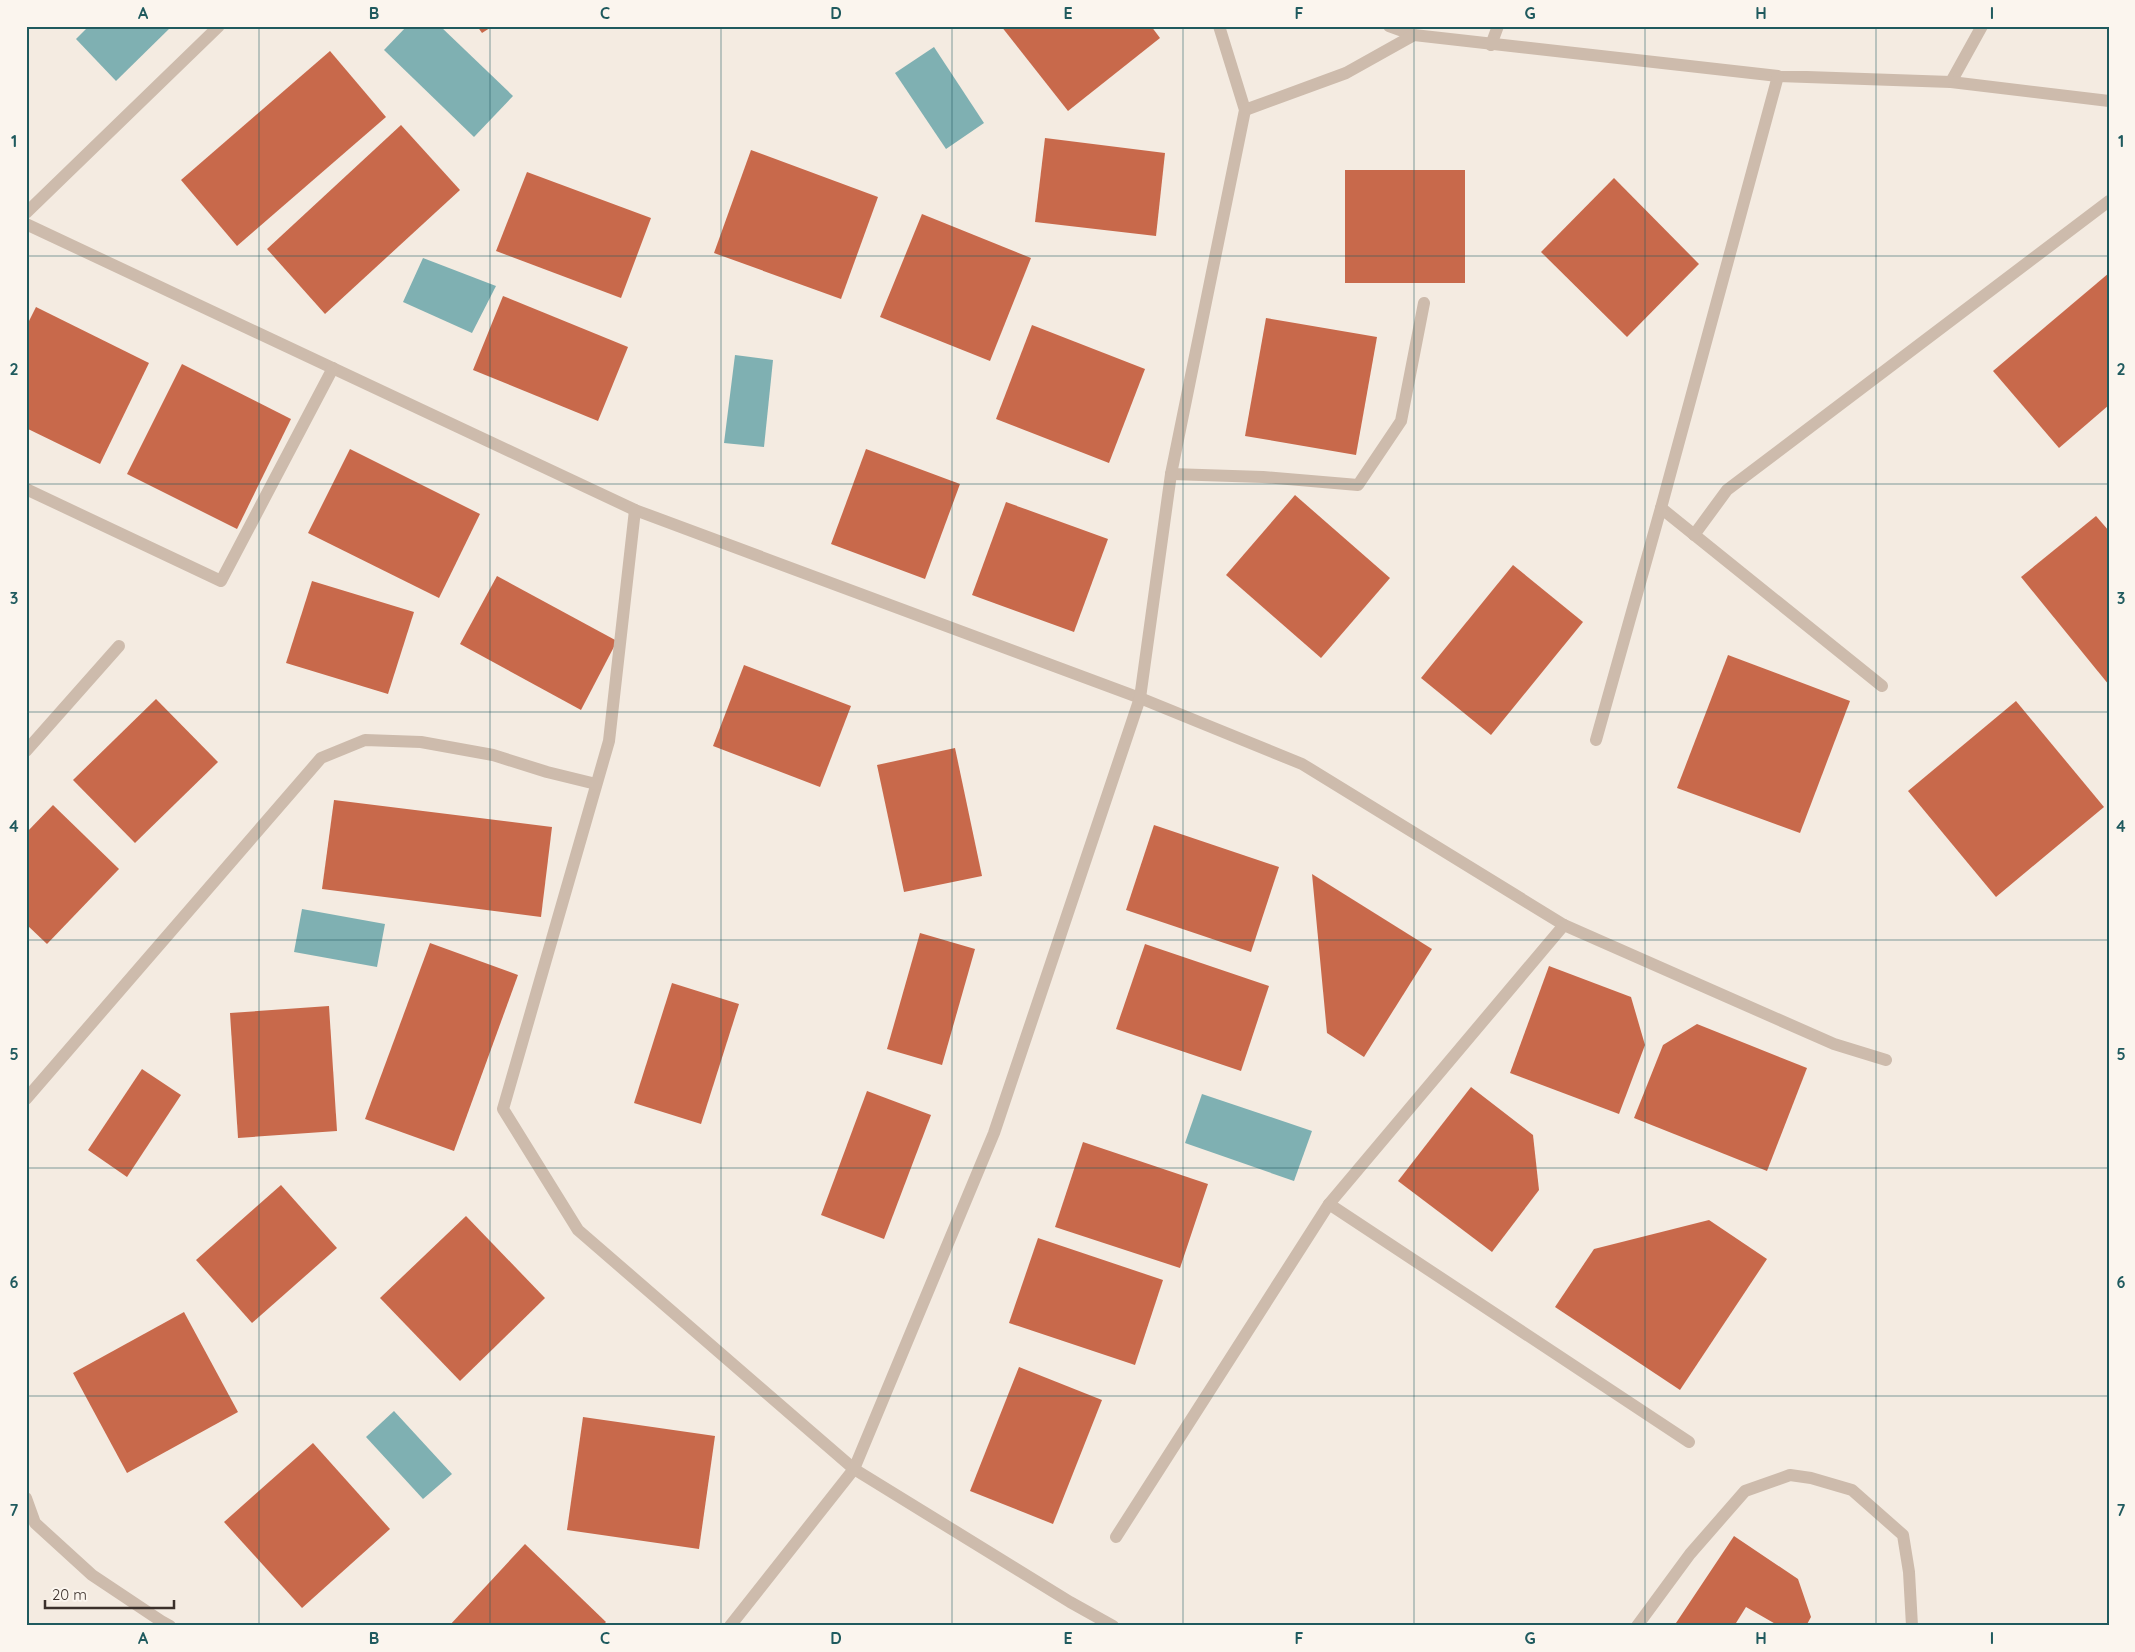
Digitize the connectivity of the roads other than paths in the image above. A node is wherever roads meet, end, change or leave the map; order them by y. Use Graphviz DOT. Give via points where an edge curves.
graph roads {
  1 [pos="219,26"];
  2 [pos="1219,26"];
  3 [pos="1389,26"];
  4 [pos="1498,26"];
  5 [pos="1982,26"];
  6 [pos="1414,35"];
  7 [pos="1491,45"];
  8 [pos="1778,76"];
  9 [pos="1951,82"];
  10 [pos="2109,101"];
  11 [pos="1245,110"];
  12 [pos="2109,201"];
  13 [pos="26,213"];
  14 [pos="26,224"];
  15 [pos="1424,303"];
  16 [pos="333,368"];
  17 [pos="1171,474"];
  18 [pos="26,489"];
  19 [pos="1661,508"];
  20 [pos="635,510"];
  21 [pos="1694,535"];
  22 [pos="119,646"];
  23 [pos="1882,686"];
  24 [pos="1140,698"];
  25 [pos="1596,740"];
  26 [pos="26,751"];
  27 [pos="596,784"];
  28 [pos="1564,925"];
  29 [pos="1886,1060"];
  30 [pos="26,1099"];
  31 [pos="1329,1204"];
  32 [pos="1689,1442"];
  33 [pos="854,1469"];
  34 [pos="26,1498"];
  35 [pos="1116,1537"];
  36 [pos="170,1626"];
  37 [pos="730,1626"];
  38 [pos="1113,1626"];
  39 [pos="1637,1626"];
  40 [pos="1912,1626"];
  1 -- 13 [label="street"];
  2 -- 11 [label="street"];
  3 -- 6 [label="street"];
  4 -- 7 [label="street"];
  5 -- 9 [label="street"];
  6 -- 7 [label="street"];
  6 -- 11 [label="street" via="1346,73"];
  7 -- 8 [label="street"];
  8 -- 9 [label="street"];
  8 -- 19 [label="street"];
  9 -- 10 [label="street"];
  11 -- 17 [label="street"];
  12 -- 21 [label="street" via="1727,490"];
  14 -- 16 [label="street"];
  15 -- 17 [label="street" via="1401,421 1358,485"];
  16 -- 18 [label="street" via="220,581"];
  16 -- 20 [label="street"];
  17 -- 24 [label="street"];
  19 -- 21 [label="street"];
  19 -- 25 [label="street"];
  20 -- 24 [label="street"];
  20 -- 27 [label="street" via="609,741"];
  21 -- 23 [label="street"];
  22 -- 26 [label="street"];
  24 -- 28 [label="street" via="1302,764"];
  24 -- 33 [label="street" via="994,1133"];
  27 -- 30 [label="street" via="493,755 422,742 365,740 321,758"];
  27 -- 33 [label="street" via="503,1109 578,1230"];
  28 -- 29 [label="street" via="1834,1044"];
  28 -- 31 [label="street"];
  31 -- 32 [label="street"];
  31 -- 35 [label="street"];
  33 -- 37 [label="street"];
  33 -- 38 [label="street"];
  34 -- 36 [label="street" via="35,1524 92,1575"];
  39 -- 40 [label="street" via="1690,1554 1745,1491 1790,1475 1852,1490 1903,1535"];
}
